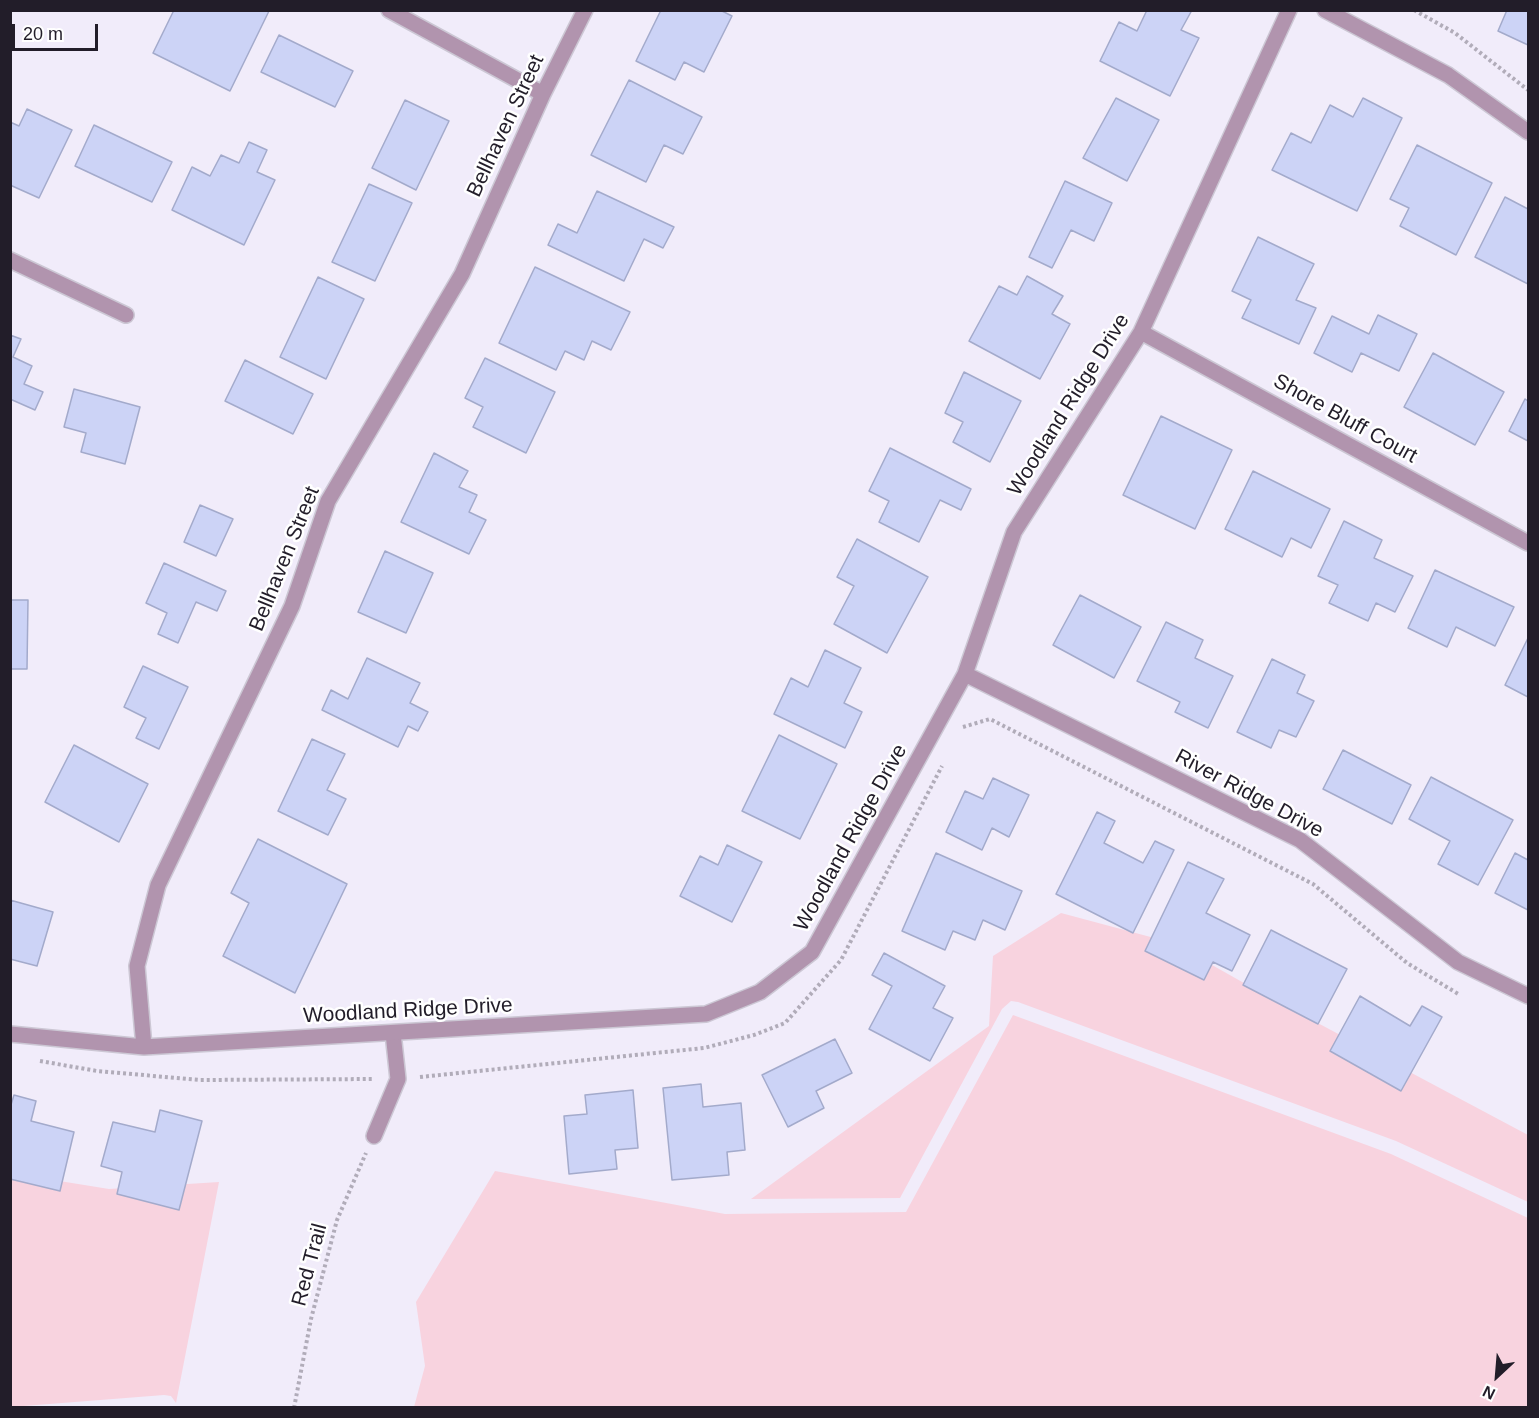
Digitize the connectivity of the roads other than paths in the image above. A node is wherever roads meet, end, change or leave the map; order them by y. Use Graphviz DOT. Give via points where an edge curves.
graph roads {
  1 [pos="389,10"];
  2 [pos="585,10"];
  3 [pos="1289,10"];
  4 [pos="1325,10"];
  5 [pos="543,94"];
  6 [pos="1528,132"];
  7 [pos="10,260"];
  8 [pos="126,315"];
  9 [pos="1141,332"];
  10 [pos="1528,543"];
  11 [pos="965,674"];
  12 [pos="1528,996"];
  13 [pos="393,1033"];
  14 [pos="10,1034"];
  15 [pos="144,1047"];
  16 [pos="374,1136"];
  1 -- 5 [label="street"];
  2 -- 5 [label="street, Bellhaven Street"];
  3 -- 9 [label="street, Woodland Ridge Drive"];
  4 -- 6 [label="street" via="1448,75"];
  5 -- 15 [label="street, Bellhaven Street" via="462,274 328,501 292,606 158,885 138,966"];
  7 -- 8 [label="street"];
  9 -- 10 [label="street, Shore Bluff Court"];
  9 -- 11 [label="street, Woodland Ridge Drive" via="1014,532"];
  11 -- 12 [label="street, River Ridge Drive" via="1300,840 1458,962"];
  11 -- 13 [label="street, Woodland Ridge Drive" via="812,952 760,992 706,1014"];
  13 -- 15 [label="street, Woodland Ridge Drive"];
  13 -- 16 [label="street" via="398,1079"];
  14 -- 15 [label="street, Woodland Ridge Drive"];
}
